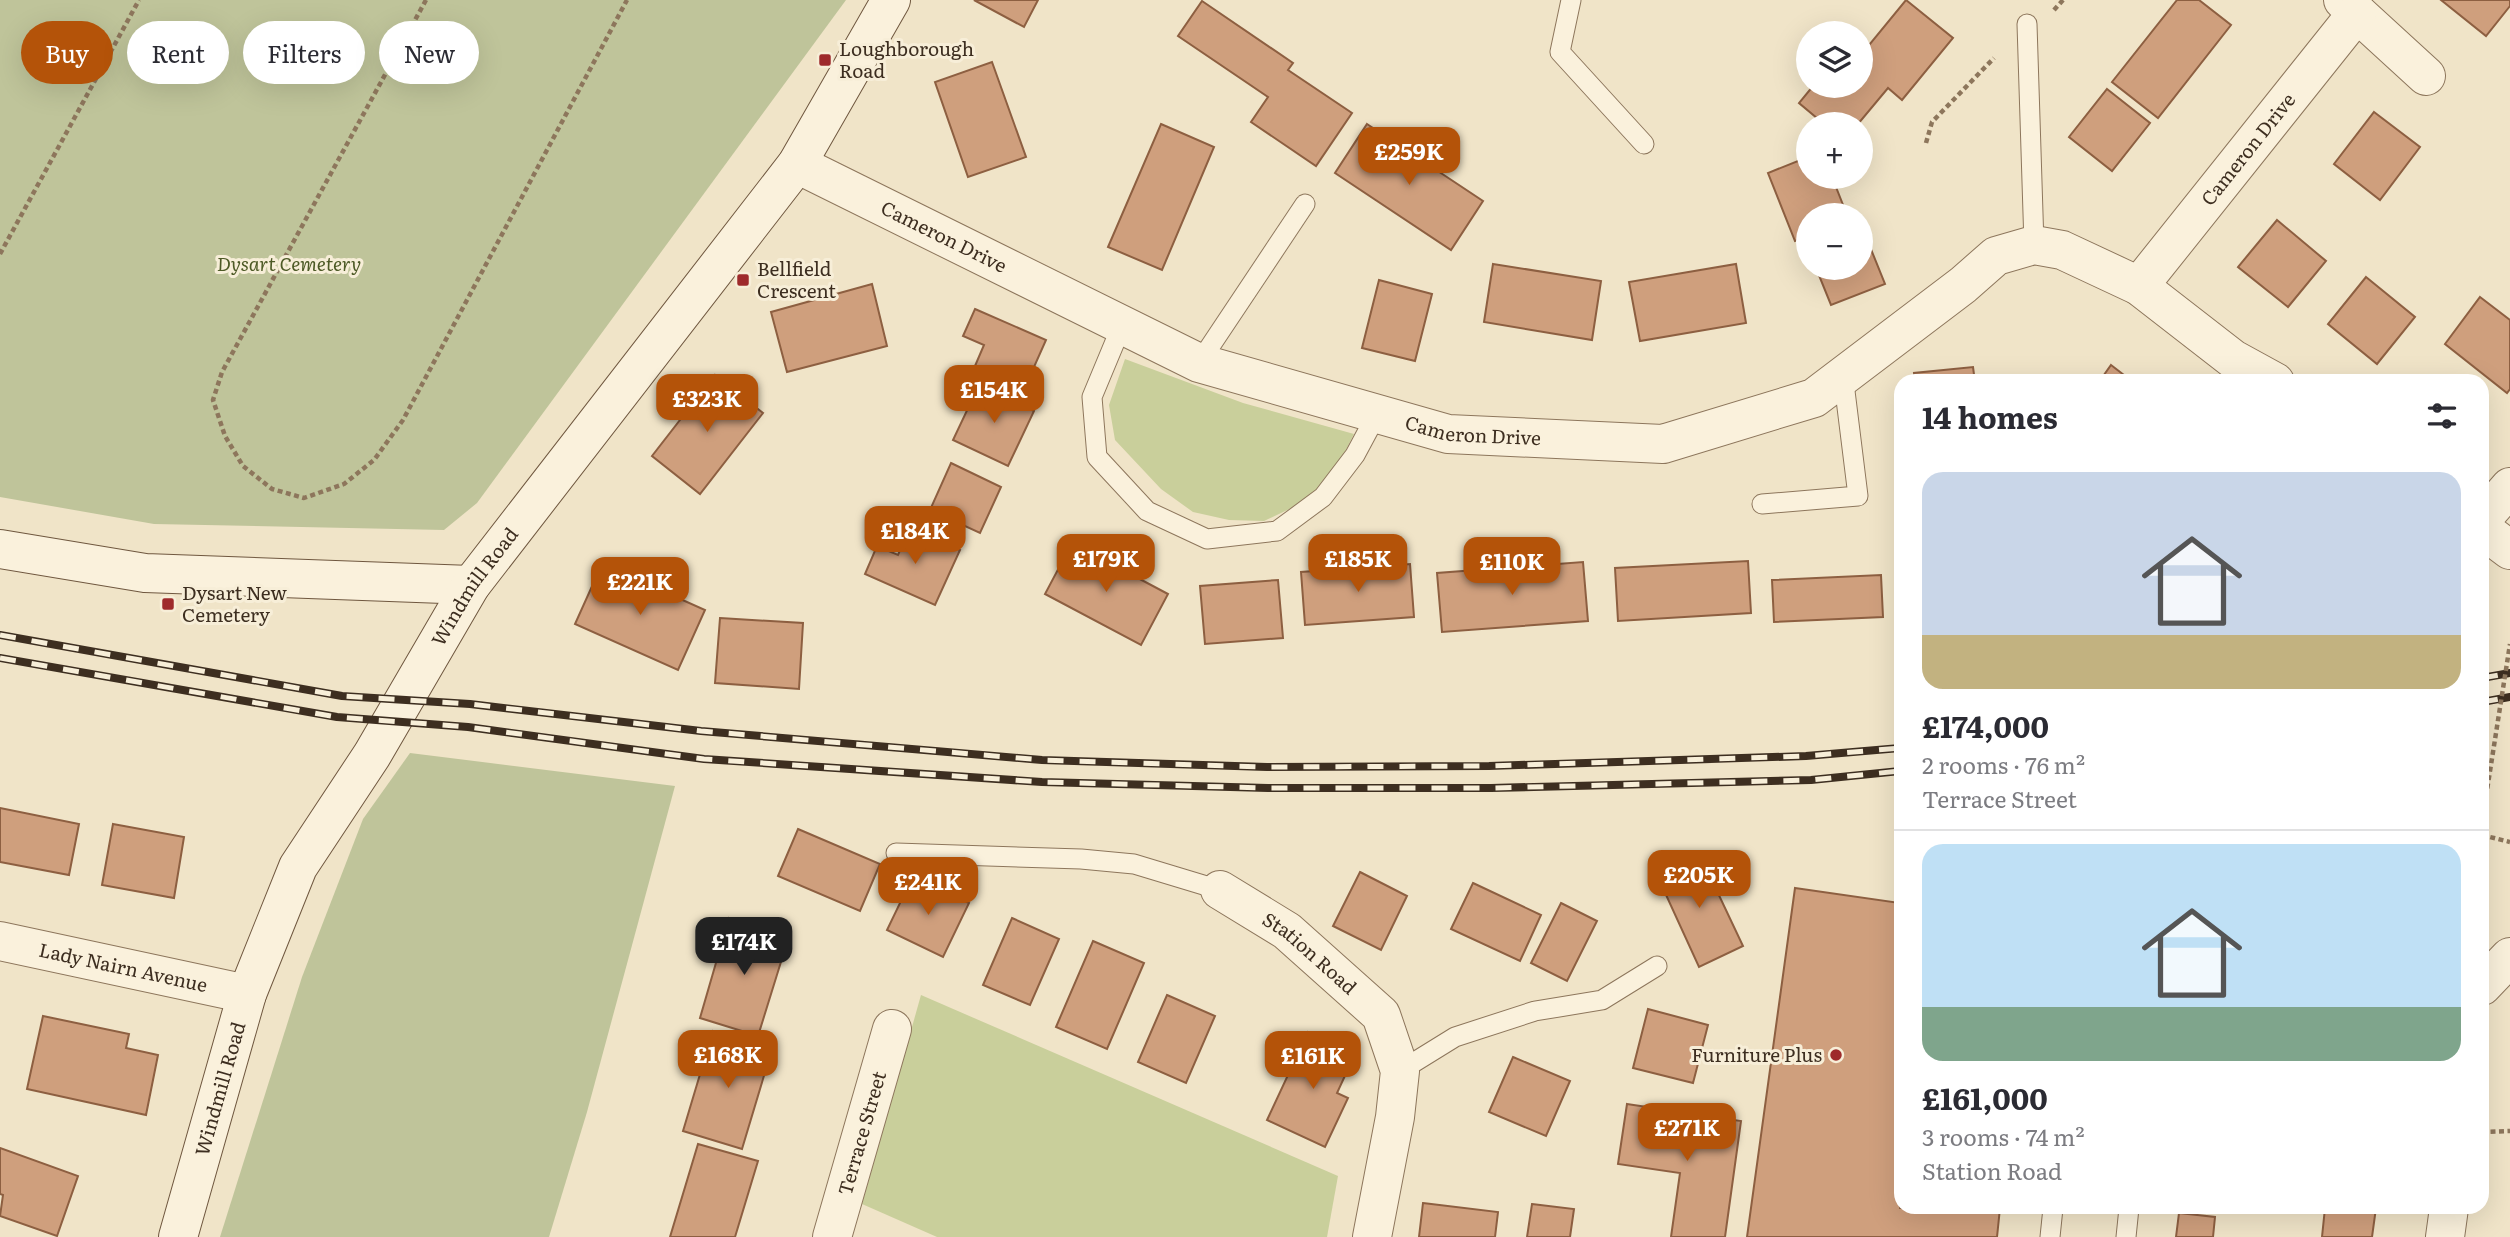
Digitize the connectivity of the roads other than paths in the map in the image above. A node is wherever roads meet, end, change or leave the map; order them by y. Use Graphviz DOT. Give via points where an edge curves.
graph roads {
  1 [pos="891,0"];
  2 [pos="1571,0"];
  3 [pos="2350,6"];
  4 [pos="2027,24"];
  5 [pos="2426,76"];
  6 [pos="1644,144"];
  7 [pos="797,164"];
  8 [pos="1305,204"];
  9 [pos="2034,245"];
  10 [pos="2139,286"];
  11 [pos="1122,325"];
  12 [pos="1199,363"];
  13 [pos="2260,374"];
  14 [pos="1843,375"];
  15 [pos="1377,414"];
  16 [pos="2510,487"];
  17 [pos="1762,504"];
  18 [pos="2489,511"];
  19 [pos="2489,534"];
  20 [pos="0,550"];
  21 [pos="2510,550"];
  22 [pos="471,585"];
  23 [pos="896,853"];
  24 [pos="1220,890"];
  25 [pos="0,942"];
  26 [pos="2510,957"];
  27 [pos="1657,966"];
  28 [pos="2489,979"];
  29 [pos="247,994"];
  30 [pos="892,1029"];
  31 [pos="1400,1071"];
  32 [pos="2052,1214"];
  33 [pos="2128,1214"];
  34 [pos="2448,1214"];
  35 [pos="178,1237"];
  36 [pos="832,1237"];
  37 [pos="1372,1237"];
  38 [pos="2050,1237"];
  39 [pos="2126,1237"];
  40 [pos="2445,1237"];
  1 -- 7 [label="street, Windmill Road"];
  2 -- 6 [label="lane" via="1560,52"];
  3 -- 5 [label="street, Cameron Drive"];
  3 -- 10 [label="street, Cameron Drive"];
  4 -- 9 [label="lane"];
  7 -- 11 [label="street, Cameron Drive"];
  7 -- 22 [label="street, Windmill Road"];
  8 -- 12 [label="lane"];
  9 -- 10 [label="street, Cameron Drive" via="2062,250"];
  9 -- 14 [label="street, Cameron Drive" via="1996,256"];
  10 -- 13 [label="street, Cameron Drive" via="2233,359"];
  11 -- 12 [label="street, Cameron Drive"];
  11 -- 15 [label="lane" via="1092,397 1097,457 1147,511 1207,539 1277,531 1323,497 1355,455"];
  12 -- 15 [label="street, Cameron Drive"];
  14 -- 15 [label="street, Cameron Drive" via="1814,398 1663,444 1448,434"];
  14 -- 17 [label="lane" via="1858,496"];
  16 -- 18 [label="street"];
  19 -- 21 [label="street"];
  20 -- 22 [label="street" via="145,573"];
  22 -- 29 [label="street, Windmill Road" via="372,755 298,867"];
  23 -- 24 [label="lane" via="1134,864"];
  24 -- 31 [label="street, Station Road" via="1287,931 1381,1015"];
  25 -- 29 [label="street, Lady Nairn Avenue"];
  26 -- 28 [label="street"];
  27 -- 31 [label="lane" via="1602,1000 1535,1012 1455,1037"];
  29 -- 35 [label="street, Windmill Road"];
  30 -- 36 [label="street, Terrace Street"];
  31 -- 37 [label="street, Station Road"];
  32 -- 38 [label="lane"];
  33 -- 39 [label="lane"];
  34 -- 40 [label="street"];
}
